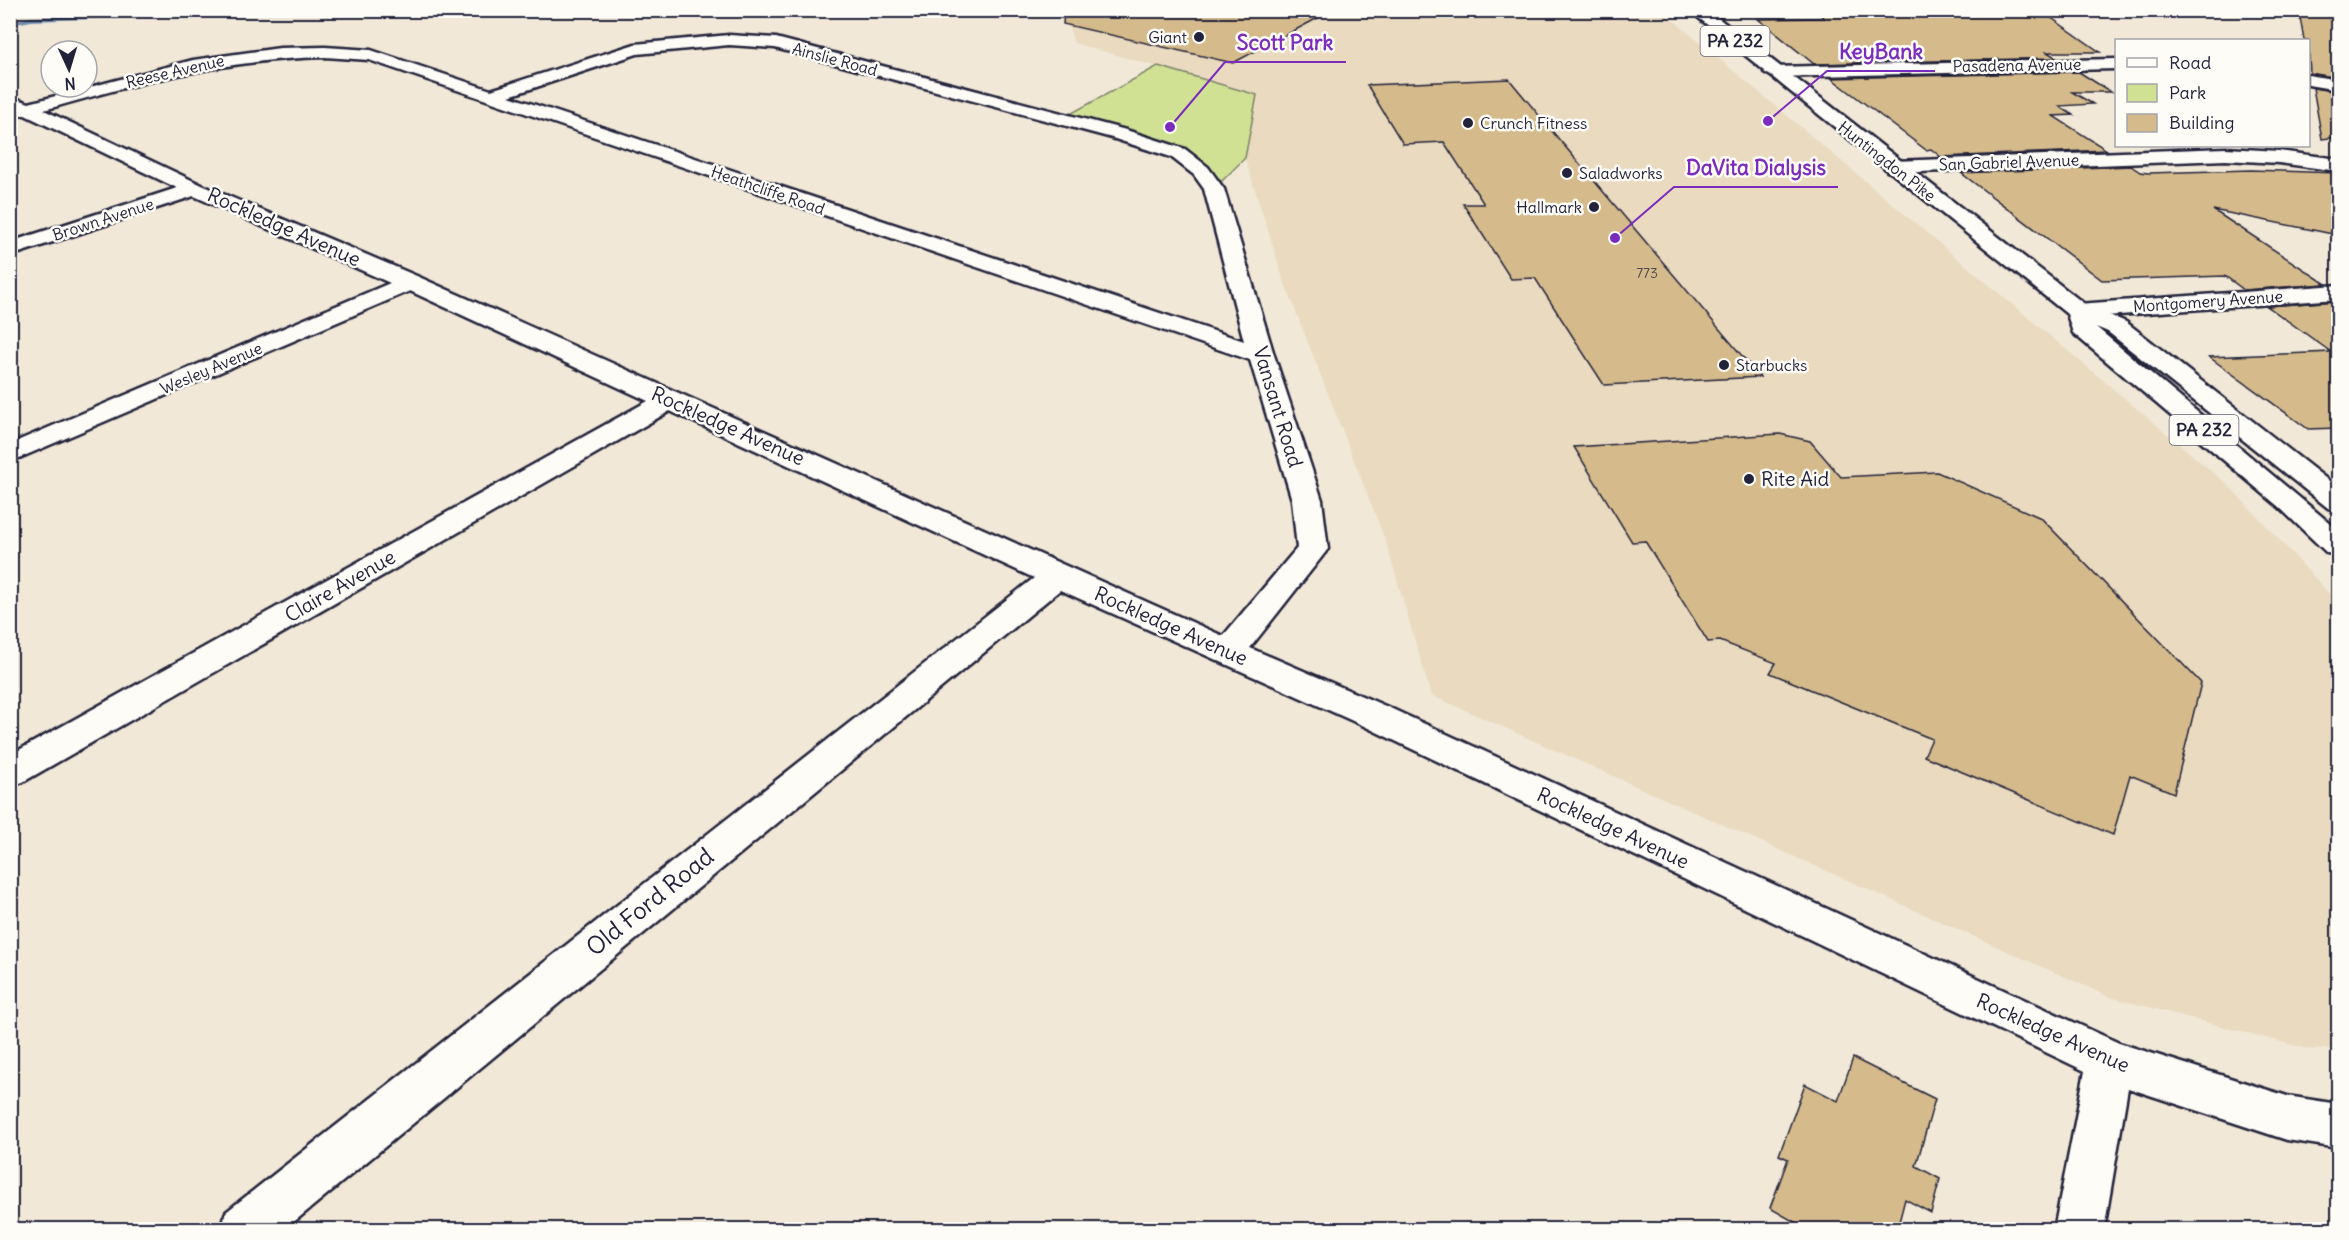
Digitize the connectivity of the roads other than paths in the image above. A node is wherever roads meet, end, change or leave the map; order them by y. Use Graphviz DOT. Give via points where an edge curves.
graph roads {
  1 [pos="1697,10"];
  2 [pos="271,53"];
  3 [pos="2115,64"];
  4 [pos="1773,72"];
  5 [pos="2310,80"];
  6 [pos="2338,85"];
  7 [pos="490,96"];
  8 [pos="17,108"];
  9 [pos="1178,153"];
  10 [pos="2338,165"];
  11 [pos="1894,167"];
  12 [pos="195,189"];
  13 [pos="10,249"];
  14 [pos="411,282"];
  15 [pos="2338,292"];
  16 [pos="2078,310"];
  17 [pos="1261,355"];
  18 [pos="670,399"];
  19 [pos="10,454"];
  20 [pos="2338,502"];
  21 [pos="2338,546"];
  22 [pos="1057,576"];
  23 [pos="1229,651"];
  24 [pos="10,772"];
  25 [pos="2110,1061"];
  26 [pos="2338,1126"];
  27 [pos="244,1230"];
  28 [pos="2079,1230"];
  1 -- 4 [label="street, Huntingdon Pike / PA 232"];
  2 -- 7 [label="street, Heathcliffe Road" via="336,51 371,56"];
  2 -- 8 [label="street, Reese Avenue" via="202,61"];
  3 -- 4 [label="street, Pasadena Avenue"];
  4 -- 11 [label="street, Huntingdon Pike / PA 232"];
  5 -- 6 [label="street"];
  7 -- 9 [label="street, Ainslie Road" via="635,49 729,40 776,43"];
  7 -- 17 [label="street, Heathcliffe Road"];
  8 -- 12 [label="street, Rockledge Avenue"];
  9 -- 17 [label="street, Vansant Road" via="1201,171 1214,189"];
  10 -- 11 [label="street, San Gabriel Avenue" via="2226,154"];
  11 -- 16 [label="street, Huntingdon Pike / PA 232"];
  12 -- 13 [label="street, Brown Avenue"];
  12 -- 14 [label="street, Rockledge Avenue"];
  14 -- 18 [label="street, Rockledge Avenue"];
  14 -- 19 [label="street, Wesley Avenue"];
  15 -- 16 [label="street, Montgomery Avenue"];
  16 -- 20 [label="street, Huntingdon Pike / PA 232" via="2117,327"];
  16 -- 21 [label="street, Huntingdon Pike / PA 232" via="2082,328"];
  17 -- 23 [label="street, Vansant Road" via="1307,500 1312,549"];
  18 -- 22 [label="street, Rockledge Avenue"];
  18 -- 24 [label="street, Claire Avenue"];
  22 -- 23 [label="street, Rockledge Avenue"];
  22 -- 27 [label="street, Old Ford Road"];
  23 -- 25 [label="street, Rockledge Avenue"];
  25 -- 26 [label="street, Rockledge Avenue" via="2287,1118"];
  25 -- 28 [label="street"];
}
